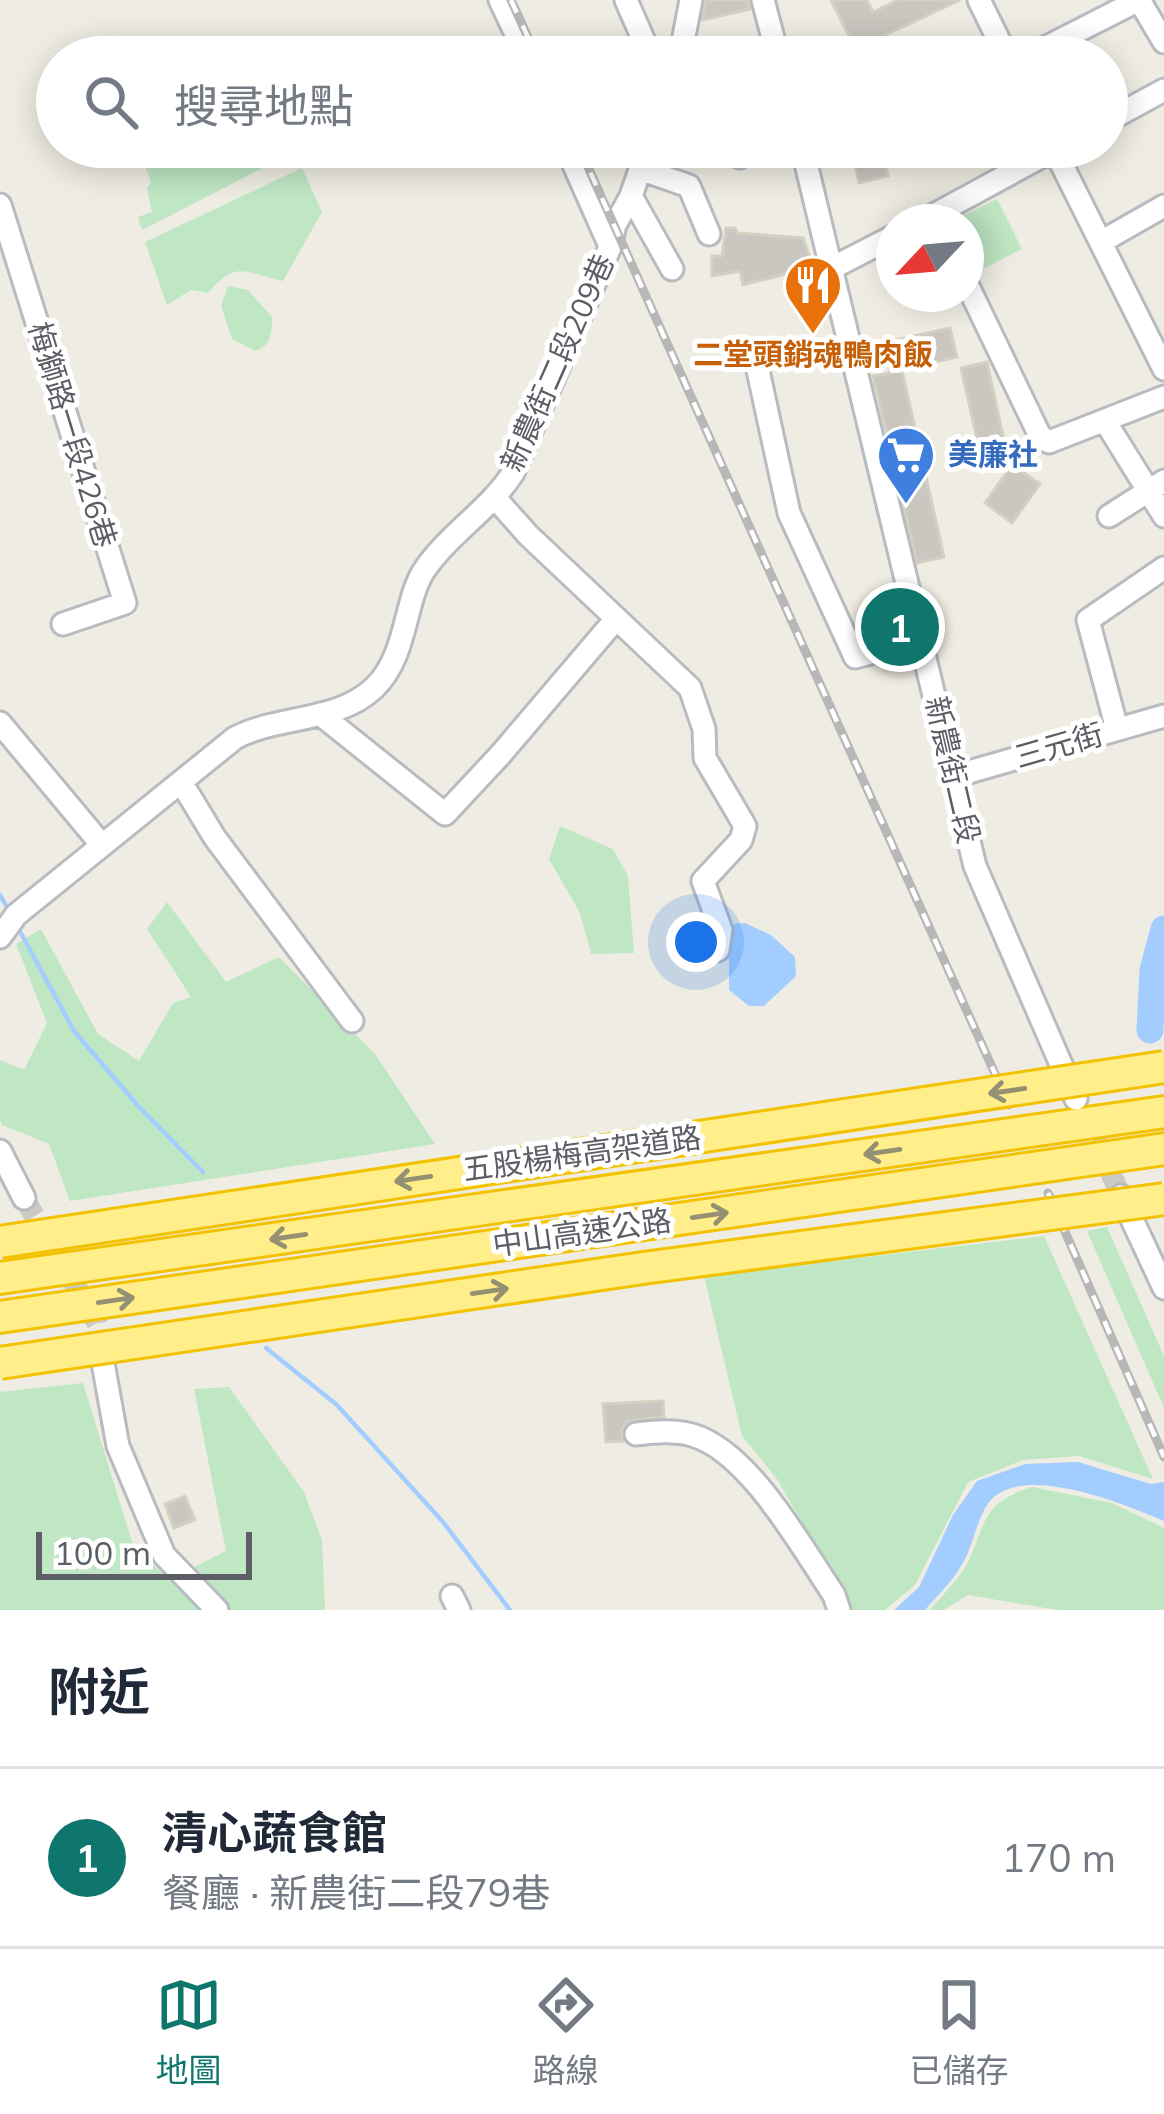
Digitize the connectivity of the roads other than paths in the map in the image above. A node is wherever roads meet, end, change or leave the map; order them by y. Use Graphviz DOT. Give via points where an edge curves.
graph roads {
  1 [pos="500,0"];
  2 [pos="626,0"];
  3 [pos="691,0"];
  4 [pos="763,0"];
  5 [pos="980,0"];
  6 [pos="1139,0"];
  7 [pos="517,36"];
  8 [pos="642,36"];
  9 [pos="684,36"];
  10 [pos="772,36"];
  11 [pos="997,36"];
  12 [pos="1068,36"];
  13 [pos="1164,42"];
  14 [pos="1164,90"];
  15 [pos="1128,110"];
  16 [pos="575,168"];
  17 [pos="641,168"];
  18 [pos="660,168"];
  19 [pos="808,168"];
  20 [pos="1020,168"];
  21 [pos="1065,168"];
  22 [pos="631,196"];
  23 [pos="958,204"];
  24 [pos="0,205"];
  25 [pos="1164,206"];
  26 [pos="709,235"];
  27 [pos="1101,242"];
  28 [pos="876,245"];
  29 [pos="610,247"];
  30 [pos="834,267"];
  31 [pos="672,269"];
  32 [pos="980,312"];
  33 [pos="754,352"];
  34 [pos="1164,370"];
  35 [pos="1164,397"];
  36 [pos="1105,421"];
  37 [pos="1156,486"];
  38 [pos="496,499"];
  39 [pos="1109,516"];
  40 [pos="1164,516"];
  41 [pos="1164,568"];
  42 [pos="615,620"];
  43 [pos="63,624"];
  44 [pos="921,640"];
  45 [pos="320,714"];
  46 [pos="1164,716"];
  47 [pos="0,723"];
  48 [pos="1118,729"];
  49 [pos="955,776"];
  50 [pos="181,782"];
  51 [pos="100,844"];
  52 [pos="8,926"];
  53 [pos="718,950"];
  54 [pos="352,1022"];
  55 [pos="1164,1067"];
  56 [pos="1076,1099"];
  57 [pos="1164,1112"];
  58 [pos="1164,1149"];
  59 [pos="0,1150"];
  60 [pos="1120,1193"];
  61 [pos="24,1198"];
  62 [pos="1164,1199"];
  63 [pos="0,1241"];
  64 [pos="0,1278"];
  65 [pos="1164,1288"];
  66 [pos="0,1317"];
  67 [pos="0,1363"];
  68 [pos="103,1363"];
  69 [pos="636,1434"];
  70 [pos="217,1610"];
  71 [pos="839,1610"];
  1 -- 7 [label="street"];
  2 -- 8 [label="street"];
  3 -- 9 [label="street"];
  4 -- 10 [label="street"];
  5 -- 11 [label="street"];
  6 -- 12 [label="street"];
  6 -- 13 [label="street"];
  14 -- 15 [label="street"];
  16 -- 29 [label="street"];
  17 -- 22 [label="street, 新農街二段209巷"];
  18 -- 26 [label="street" via="689,186"];
  19 -- 30 [label="street, 新農街二段"];
  20 -- 23 [label="street"];
  21 -- 27 [label="street"];
  22 -- 29 [label="street, 新農街二段209巷"];
  22 -- 31 [label="street"];
  24 -- 43 [label="street, 梅獅路一段426巷" via="125,603"];
  25 -- 27 [label="street"];
  27 -- 34 [label="street"];
  28 -- 30 [label="street"];
  29 -- 38 [label="street, 新農街二段209巷" via="533,432"];
  30 -- 44 [label="street, 新農街二段"];
  32 -- 36 [label="street" via="1040,436 1048,442"];
  33 -- 44 [label="street" via="789,513 855,657"];
  35 -- 36 [label="street"];
  36 -- 37 [label="street"];
  37 -- 39 [label="street"];
  37 -- 40 [label="street"];
  38 -- 42 [label="street"];
  38 -- 45 [label="street, 新農街二段209巷" via="423,571 406,632 376,687"];
  41 -- 48 [label="street" via="1088,620"];
  42 -- 45 [label="street" via="445,814"];
  42 -- 53 [label="street" via="690,688 705,758 746,826 703,881 721,930"];
  44 -- 49 [label="street, 新農街二段"];
  45 -- 50 [label="street, 新農街二段209巷" via="256,727"];
  46 -- 48 [label="street, 三元街"];
  47 -- 51 [label="street"];
  48 -- 49 [label="street, 三元街"];
  49 -- 56 [label="street, 新農街二段" via="975,866"];
  50 -- 51 [label="street, 新農街二段209巷"];
  50 -- 54 [label="street"];
  51 -- 52 [label="street, 新農街二段209巷"];
  55 -- 63 [label="highway, 五股楊梅高架道路, one-way, bridge"];
  57 -- 64 [label="highway, 中山高速公路, one-way"];
  66 -- 58 [label="highway, 中山高速公路, one-way"];
  59 -- 61 [label="street"];
  60 -- 65 [label="street"];
  67 -- 62 [label="highway, one-way, bridge"];
  68 -- 70 [label="street" via="118,1446 164,1555"];
  69 -- 71 [label="street" via="697,1436 749,1472"];
}
